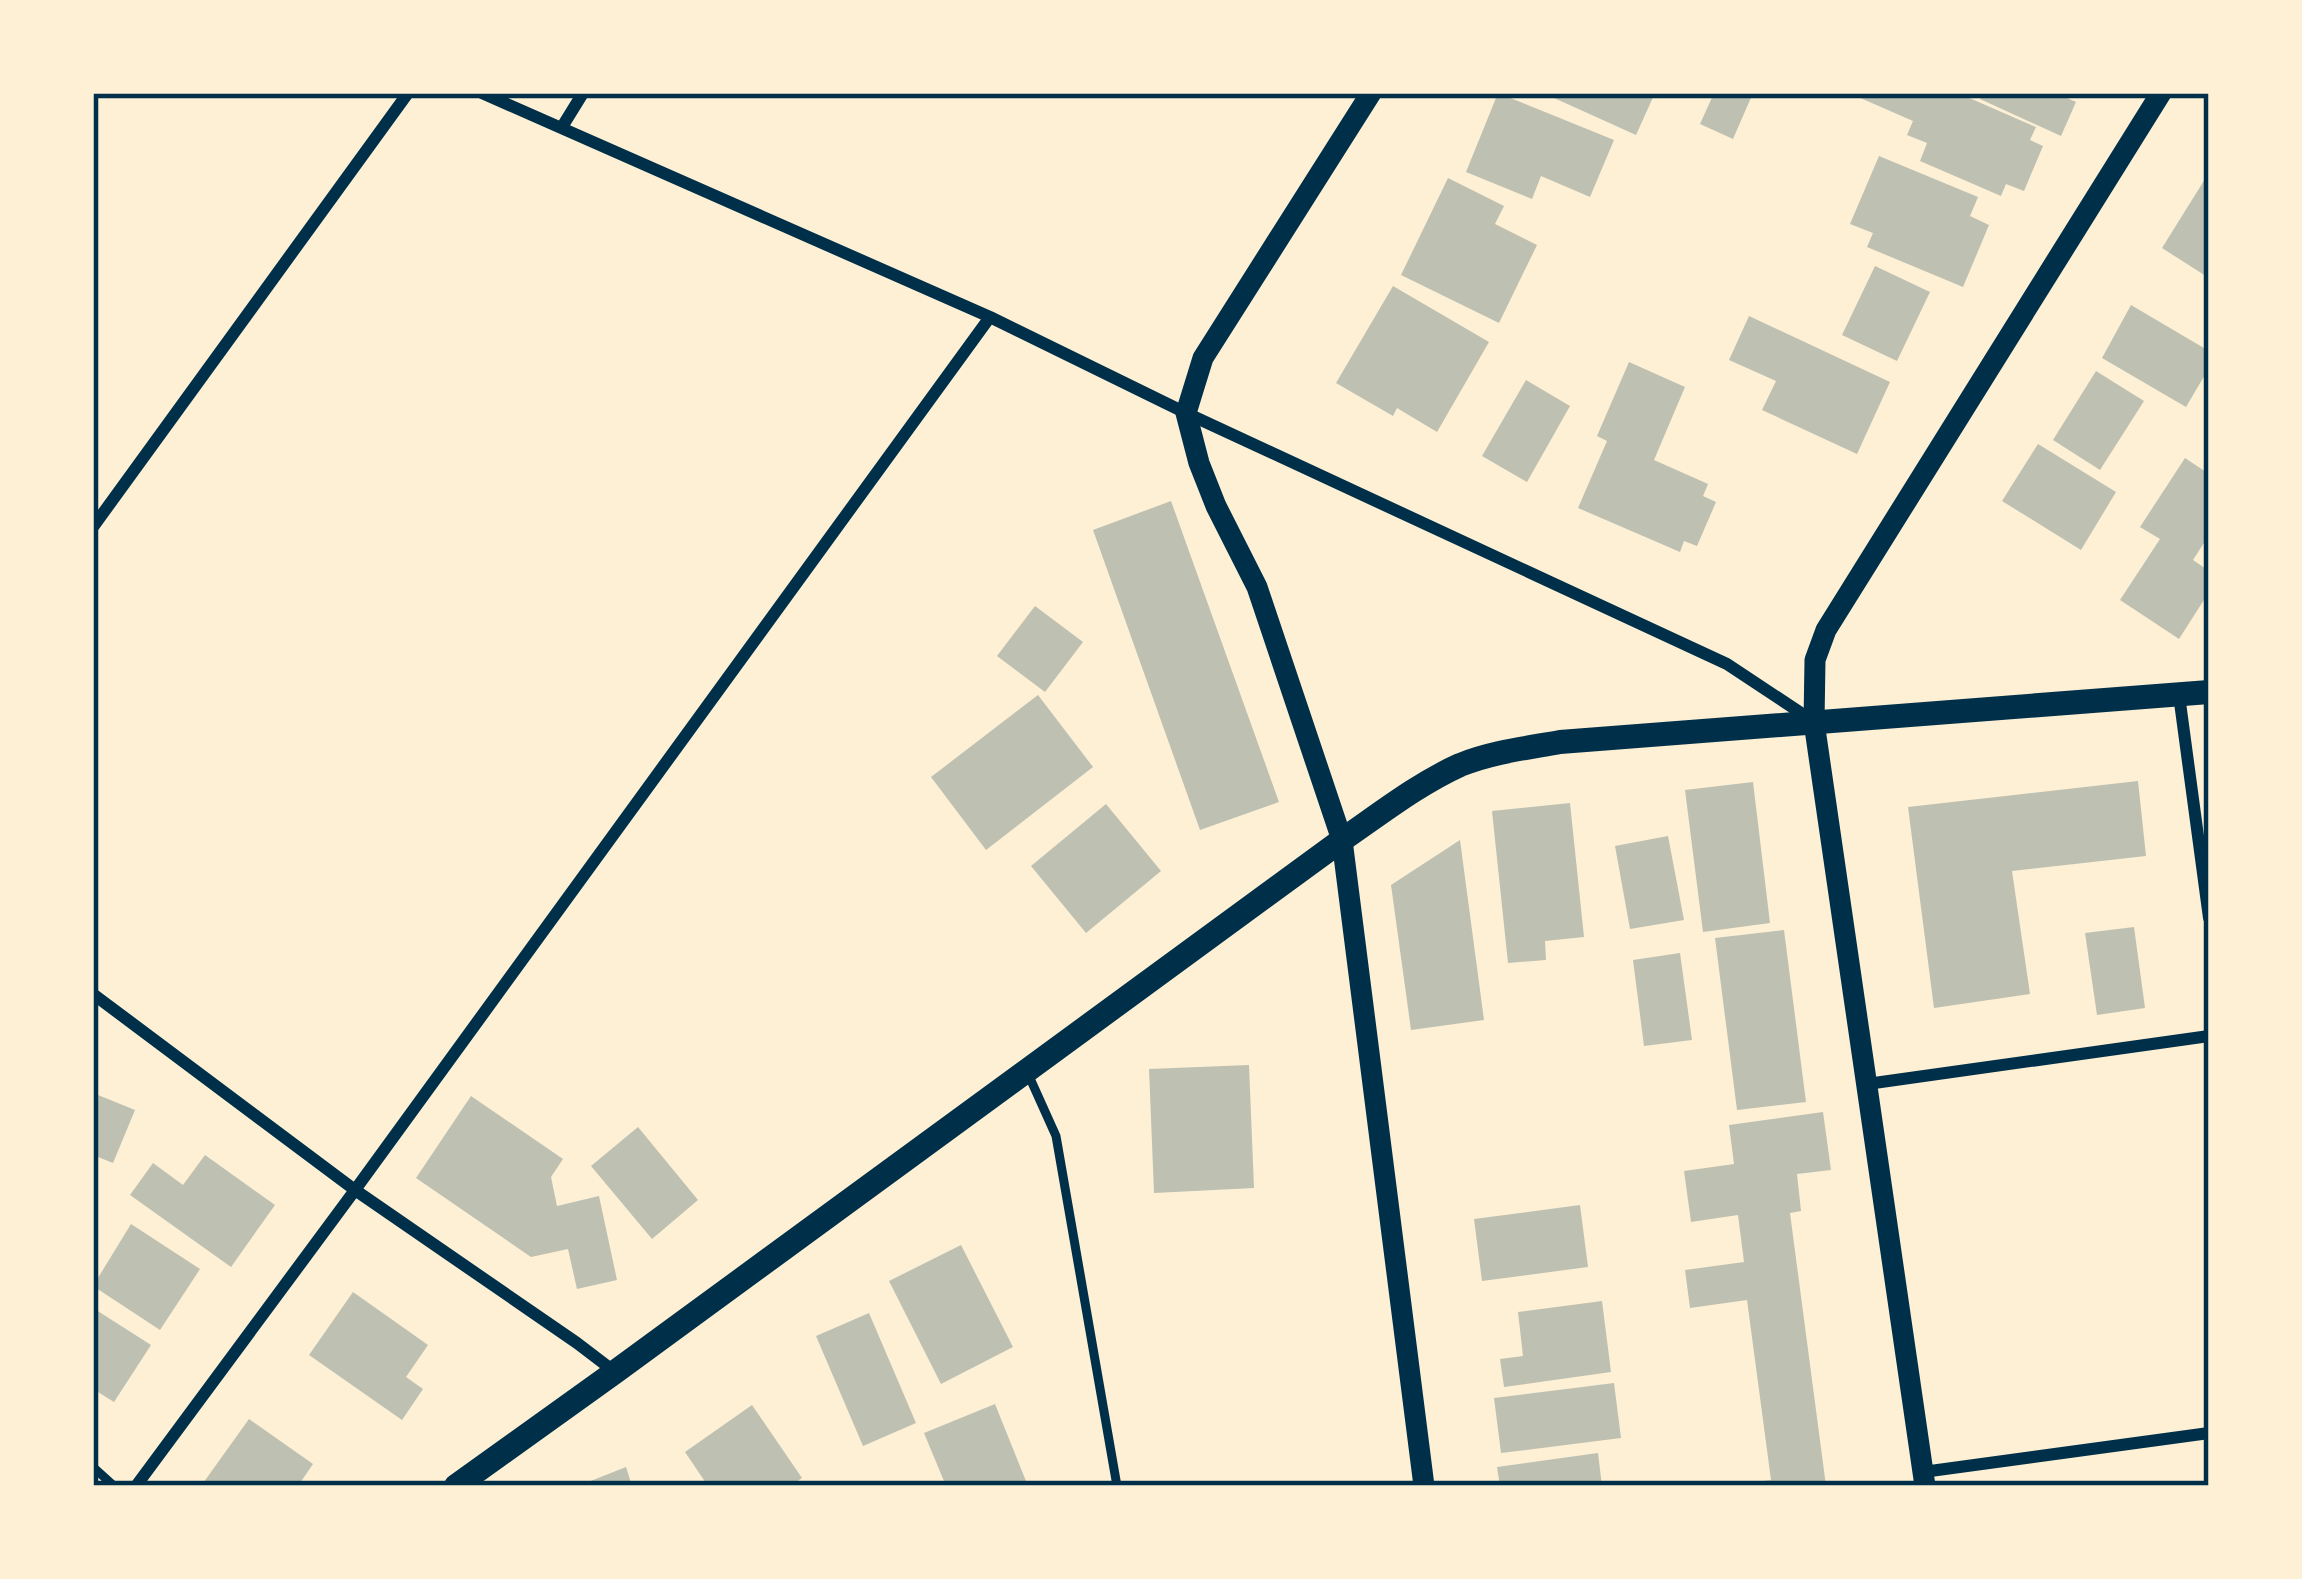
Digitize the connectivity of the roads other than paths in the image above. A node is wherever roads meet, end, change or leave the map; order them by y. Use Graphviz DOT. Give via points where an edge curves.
graph roads {
  1 [pos="408,93"];
  2 [pos="482,93"];
  3 [pos="583,93"];
  4 [pos="1372,93"];
  5 [pos="2161,93"];
  6 [pos="562,127"];
  7 [pos="990,317"];
  8 [pos="1186,413"];
  9 [pos="93,526"];
  10 [pos="2209,692"];
  11 [pos="2179,694"];
  12 [pos="1814,722"];
  13 [pos="1342,840"];
  14 [pos="2209,918"];
  15 [pos="93,994"];
  16 [pos="2209,1036"];
  17 [pos="1026,1071"];
  18 [pos="1867,1084"];
  19 [pos="356,1190"];
  20 [pos="615,1372"];
  21 [pos="2209,1433"];
  22 [pos="93,1467"];
  23 [pos="1924,1479"];
  24 [pos="114,1486"];
  25 [pos="136,1486"];
  26 [pos="455,1486"];
  27 [pos="1117,1486"];
  28 [pos="1424,1486"];
  1 -- 9 [label="street"];
  2 -- 6 [label="street"];
  3 -- 6 [label="street"];
  4 -- 8 [label="street" via="1203,358"];
  5 -- 12 [label="street" via="1826,630 1815,660"];
  6 -- 7 [label="street"];
  7 -- 8 [label="street"];
  7 -- 19 [label="street"];
  8 -- 12 [label="street" via="1727,664"];
  8 -- 13 [label="street" via="1216,506 1257,587"];
  10 -- 11 [label="main road"];
  11 -- 12 [label="main road"];
  11 -- 14 [label="street"];
  12 -- 13 [label="main road" via="1505,751 1426,783"];
  12 -- 18 [label="street"];
  13 -- 17 [label="main road"];
  13 -- 28 [label="street"];
  15 -- 19 [label="street"];
  16 -- 18 [label="street"];
  17 -- 20 [label="main road"];
  17 -- 27 [label="lane" via="1056,1136"];
  18 -- 23 [label="street"];
  19 -- 20 [label="street"];
  19 -- 25 [label="street"];
  20 -- 26 [label="main road"];
  21 -- 23 [label="street"];
  22 -- 24 [label="lane"];
}
